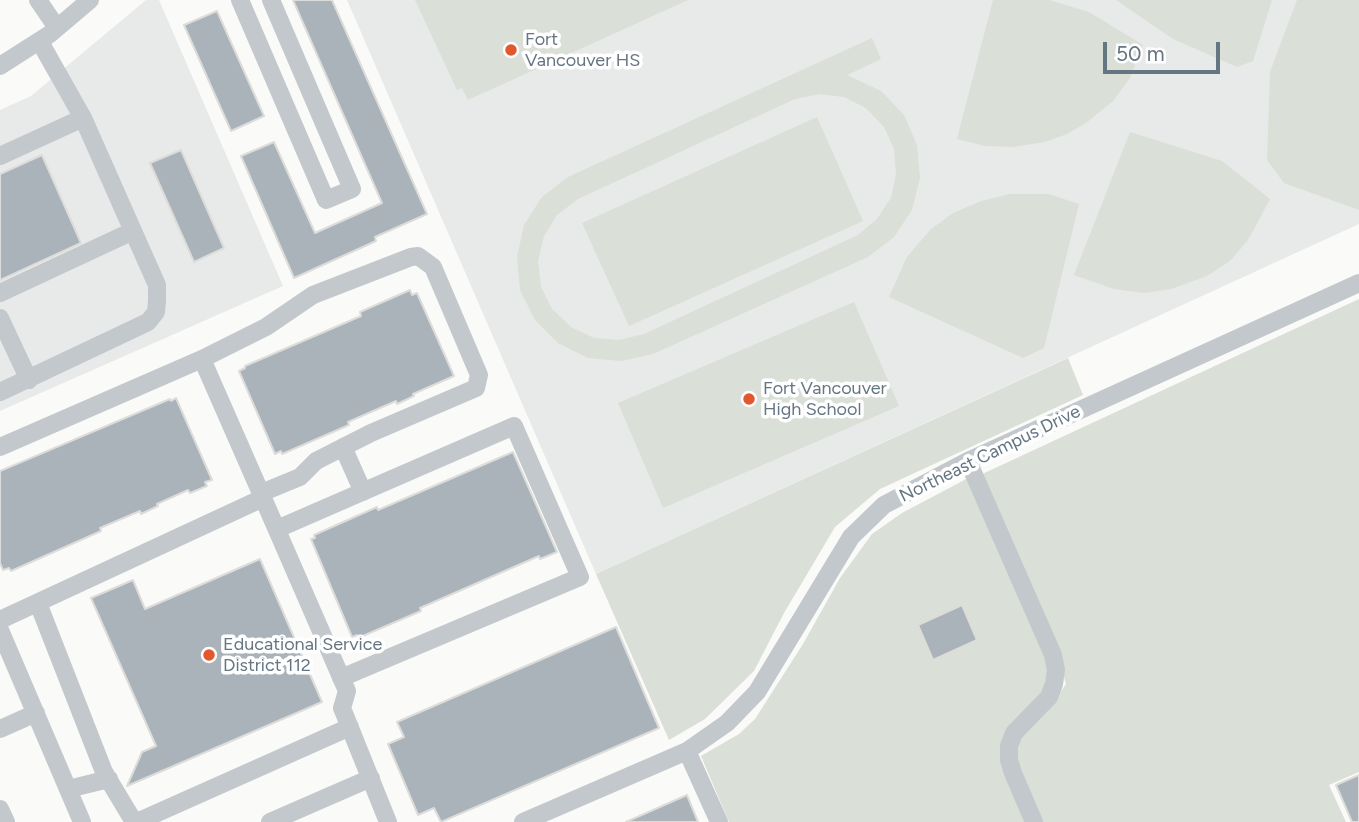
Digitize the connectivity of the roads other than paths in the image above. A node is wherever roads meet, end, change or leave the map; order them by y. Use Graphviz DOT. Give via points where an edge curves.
graph roads {
  1 [pos="38,0"];
  2 [pos="90,0"];
  3 [pos="240,0"];
  4 [pos="271,0"];
  5 [pos="57,28"];
  6 [pos="40,42"];
  7 [pos="0,66"];
  8 [pos="83,118"];
  9 [pos="0,156"];
  10 [pos="134,231"];
  11 [pos="1359,283"];
  12 [pos="0,293"];
  13 [pos="0,318"];
  14 [pos="202,359"];
  15 [pos="29,380"];
  16 [pos="0,392"];
  17 [pos="0,447"];
  18 [pos="343,447"];
  19 [pos="968,461"];
  20 [pos="363,492"];
  21 [pos="262,495"];
  22 [pos="277,529"];
  23 [pos="38,603"];
  24 [pos="0,620"];
  25 [pos="0,630"];
  26 [pos="341,678"];
  27 [pos="36,713"];
  28 [pos="350,727"];
  29 [pos="0,729"];
  30 [pos="687,751"];
  31 [pos="371,778"];
  32 [pos="108,779"];
  33 [pos="68,789"];
  34 [pos="0,809"];
  35 [pos="554,816"];
  36 [pos="6,822"];
  37 [pos="82,822"];
  38 [pos="135,822"];
  39 [pos="270,822"];
  40 [pos="388,822"];
  41 [pos="523,822"];
  42 [pos="719,822"];
  43 [pos="1034,822"];
  1 -- 5 [label="street"];
  2 -- 5 [label="street"];
  3 -- 4 [label="street" via="326,200 352,189"];
  5 -- 6 [label="street"];
  6 -- 7 [label="street"];
  6 -- 8 [label="street"];
  8 -- 9 [label="street"];
  8 -- 10 [label="street"];
  10 -- 12 [label="street"];
  10 -- 15 [label="street" via="156,285 156,312 139,327"];
  11 -- 19 [label="street, Northeast Campus Drive"];
  13 -- 15 [label="street"];
  14 -- 17 [label="street"];
  14 -- 18 [label="street" via="266,327 313,295 411,257 425,260 433,267 479,375 476,388"];
  14 -- 21 [label="street"];
  15 -- 16 [label="street"];
  18 -- 20 [label="street"];
  18 -- 21 [label="street" via="316,461 300,477"];
  19 -- 30 [label="street, Northeast Campus Drive" via="884,506 850,537 757,692 727,723"];
  19 -- 43 [label="street" via="1056,670 1049,697 1014,733 1009,746 1013,773"];
  20 -- 22 [label="street"];
  20 -- 26 [label="street" via="514,426 580,577"];
  21 -- 22 [label="street"];
  21 -- 23 [label="street"];
  22 -- 26 [label="street"];
  23 -- 24 [label="street"];
  23 -- 32 [label="street"];
  25 -- 27 [label="street"];
  26 -- 28 [label="street" via="347,691 342,708"];
  27 -- 29 [label="street"];
  27 -- 33 [label="street"];
  28 -- 31 [label="street"];
  28 -- 38 [label="street"];
  30 -- 35 [label="street, Northeast Campus Drive"];
  30 -- 42 [label="street"];
  31 -- 39 [label="street"];
  31 -- 40 [label="street"];
  32 -- 33 [label="street"];
  32 -- 38 [label="street"];
  33 -- 37 [label="street"];
  34 -- 36 [label="street"];
  35 -- 41 [label="street, Northeast Campus Drive"];
}
